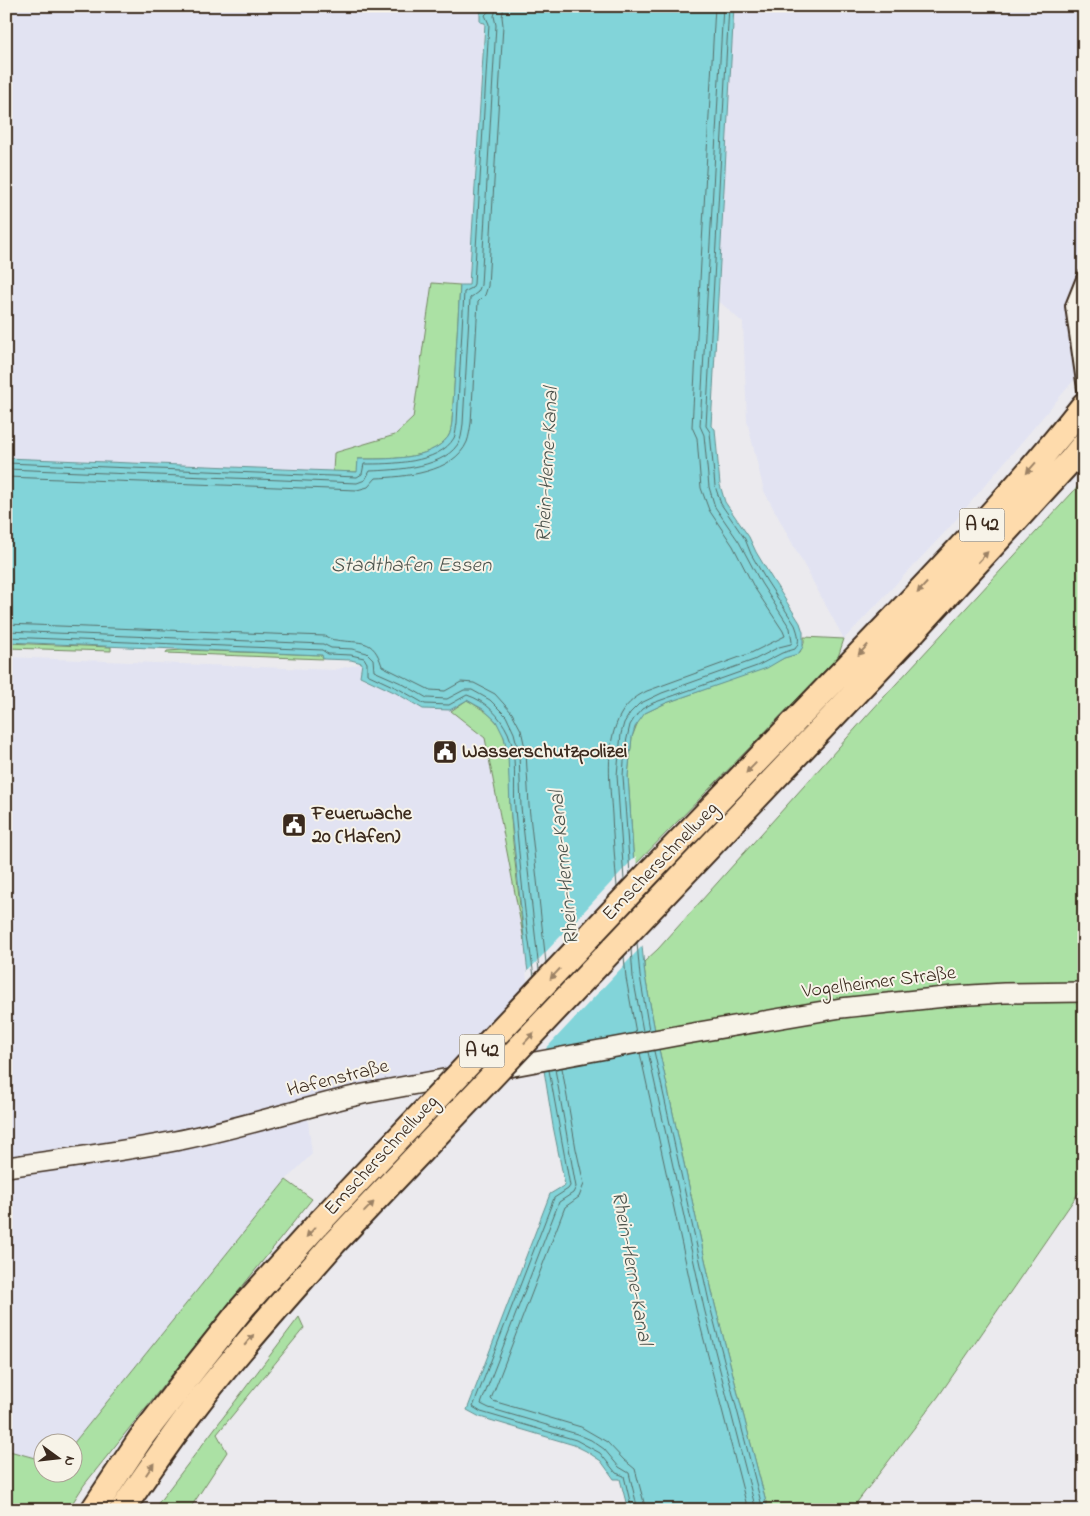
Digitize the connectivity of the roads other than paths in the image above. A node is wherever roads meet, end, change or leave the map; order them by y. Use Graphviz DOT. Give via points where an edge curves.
graph roads {
  1 [pos="1084,276"];
  2 [pos="1084,389"];
  3 [pos="1084,405"];
  4 [pos="1078,452"];
  5 [pos="1084,992"];
  6 [pos="681,1035"];
  7 [pos="6,1167"];
  8 [pos="93,1510"];
  9 [pos="122,1510"];
  1 -- 2 [label="street" via="1072,306"];
  3 -- 8 [label="highway, Emscherschnellweg / A 42, one-way, bridge" via="975,532 645,877 243,1307 141,1438"];
  9 -- 4 [label="highway, Emscherschnellweg / A 42, one-way, bridge" via="211,1386 334,1243 914,631"];
  5 -- 6 [label="street, Vogelheimer Straße" via="1004,993 841,1008"];
  6 -- 7 [label="street, Hafenstraße" via="356,1095 174,1141"];
}
